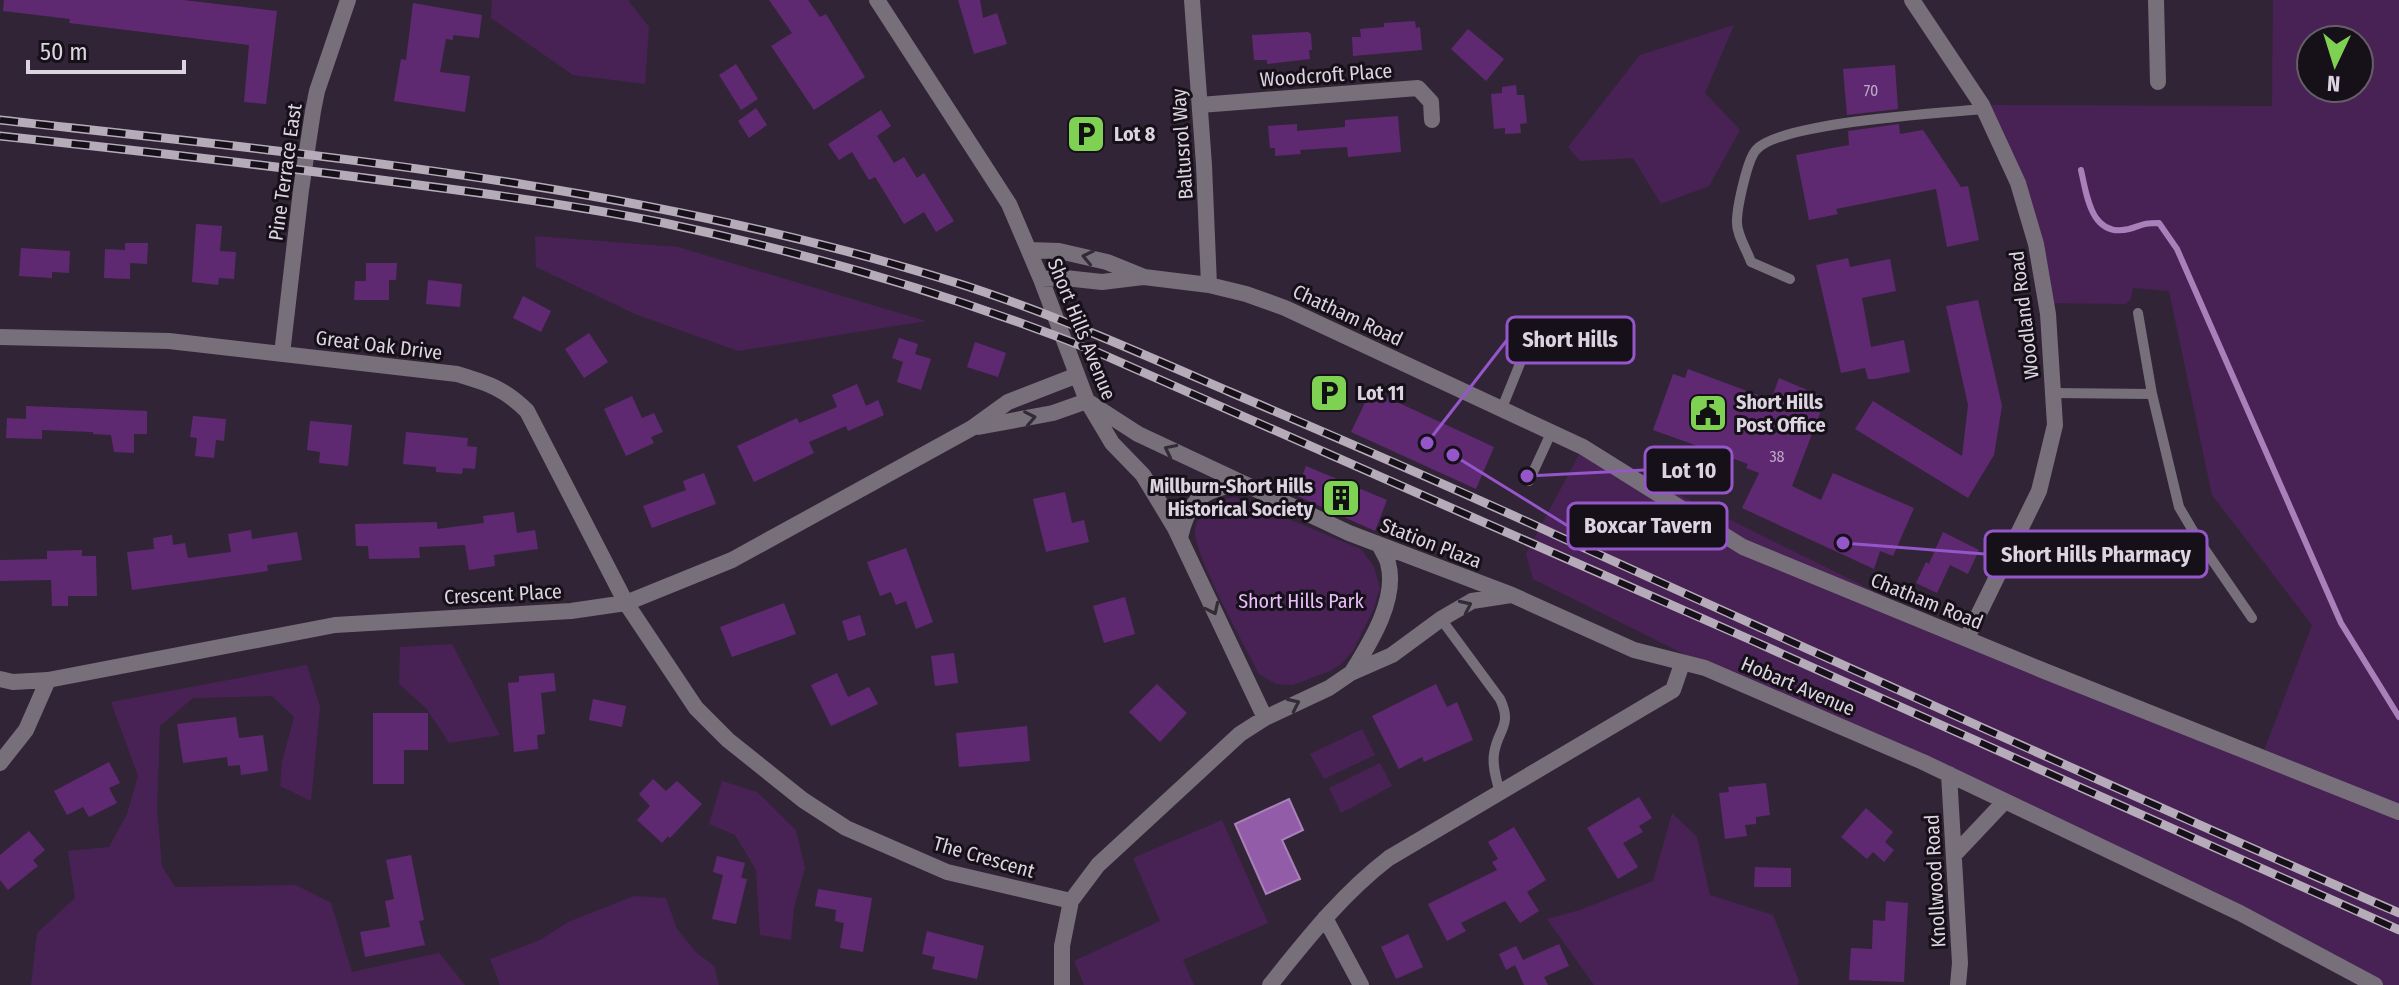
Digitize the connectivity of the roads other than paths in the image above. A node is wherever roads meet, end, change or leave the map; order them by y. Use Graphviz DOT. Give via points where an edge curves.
graph roads {
  1 [pos="348,0"];
  2 [pos="877,0"];
  3 [pos="1192,0"];
  4 [pos="1912,0"];
  5 [pos="2156,0"];
  6 [pos="2158,82"];
  7 [pos="1200,105"];
  8 [pos="1984,109"];
  9 [pos="1432,120"];
  10 [pos="1029,250"];
  11 [pos="1144,277"];
  12 [pos="1041,279"];
  13 [pos="1790,279"];
  14 [pos="1209,285"];
  15 [pos="2138,313"];
  16 [pos="0,337"];
  17 [pos="282,354"];
  18 [pos="1521,361"];
  19 [pos="1075,376"];
  20 [pos="2053,393"];
  21 [pos="2152,394"];
  22 [pos="1087,401"];
  23 [pos="1502,408"];
  24 [pos="972,428"];
  25 [pos="1551,433"];
  26 [pos="1529,481"];
  27 [pos="1240,484"];
  28 [pos="1180,538"];
  29 [pos="1380,546"];
  30 [pos="1512,595"];
  31 [pos="626,603"];
  32 [pos="2252,618"];
  33 [pos="1441,619"];
  34 [pos="1967,638"];
  35 [pos="1682,664"];
  36 [pos="1351,673"];
  37 [pos="0,679"];
  38 [pos="48,680"];
  39 [pos="1265,718"];
  40 [pos="0,763"];
  41 [pos="1949,774"];
  42 [pos="1500,793"];
  43 [pos="2005,801"];
  44 [pos="2399,812"];
  45 [pos="1954,855"];
  46 [pos="1071,901"];
  47 [pos="1325,918"];
  48 [pos="1062,985"];
  49 [pos="1270,985"];
  50 [pos="1361,985"];
  51 [pos="1958,985"];
  52 [pos="2375,985"];
  1 -- 17 [label="street, Pine Terrace East" via="313,111"];
  2 -- 10 [label="street, Short Hills Avenue" via="1009,204"];
  3 -- 7 [label="street, Baltusrol Way"];
  4 -- 8 [label="street, Woodland Road"];
  5 -- 6 [label="street"];
  7 -- 9 [label="street, Woodcroft Place" via="1418,88 1431,102"];
  7 -- 14 [label="street, Baltusrol Way"];
  8 -- 13 [label="lane" via="1800,132 1779,136 1755,150 1736,224 1751,262"];
  8 -- 20 [label="street, Woodland Road" via="2018,183 2036,244"];
  11 -- 10 [label="street, Chatham Road, one-way" via="1107,262"];
  10 -- 12 [label="street, Short Hills Avenue"];
  11 -- 12 [label="street, Chatham Road" via="1102,282"];
  11 -- 14 [label="street, Chatham Road"];
  12 -- 19 [label="street, Short Hills Avenue"];
  14 -- 23 [label="street, Chatham Road" via="1285,308"];
  15 -- 21 [label="lane"];
  16 -- 17 [label="street, Great Oak Drive" via="169,341"];
  17 -- 31 [label="street, Great Oak Drive" via="457,374 512,396 543,437"];
  18 -- 23 [label="lane"];
  19 -- 22 [label="street, Short Hills Avenue"];
  19 -- 24 [label="street, Crescent Place" via="1008,402"];
  20 -- 21 [label="lane"];
  20 -- 34 [label="street, Woodland Road" via="2055,425 2039,491"];
  21 -- 32 [label="lane" via="2179,507"];
  24 -- 22 [label="street, Crescent Place, one-way"];
  27 -- 22 [label="street, Station Plaza, one-way" via="1138,434"];
  22 -- 28 [label="street, Short Hills Avenue" via="1112,443 1143,475"];
  23 -- 25 [label="street, Chatham Road"];
  24 -- 31 [label="street, Crescent Place" via="732,560"];
  25 -- 26 [label="lane"];
  25 -- 34 [label="street, Chatham Road" via="1583,447 1743,547"];
  27 -- 28 [label="street" via="1216,487 1196,499"];
  27 -- 29 [label="street, Station Plaza"];
  28 -- 39 [label="street, Short Hills Avenue, one-way"];
  29 -- 30 [label="street, Station Plaza"];
  29 -- 36 [label="street" via="1389,564 1388,599"];
  33 -- 30 [label="street, one-way" via="1472,601"];
  30 -- 35 [label="street, Station Plaza" via="1634,650"];
  31 -- 38 [label="street, Crescent Place" via="335,625"];
  31 -- 46 [label="street, The Crescent" via="696,708 803,800 846,828 947,872"];
  33 -- 36 [label="street" via="1392,655"];
  33 -- 42 [label="lane" via="1506,711 1493,761"];
  34 -- 44 [label="street, Chatham Road"];
  35 -- 41 [label="street, Hobart Avenue" via="1705,668"];
  35 -- 42 [label="street" via="1673,690"];
  39 -- 36 [label="street, one-way"];
  37 -- 38 [label="street, Crescent Place"];
  38 -- 40 [label="street" via="26,730"];
  39 -- 46 [label="street" via="1240,734 1098,865"];
  41 -- 43 [label="street, Hobart Avenue"];
  41 -- 45 [label="street, Knollwood Road"];
  42 -- 47 [label="street" via="1389,858"];
  43 -- 45 [label="street"];
  43 -- 52 [label="street, Hobart Avenue" via="2240,913"];
  45 -- 51 [label="street, Knollwood Road"];
  46 -- 48 [label="street" via="1062,946"];
  47 -- 49 [label="street"];
  47 -- 50 [label="street"];
}
